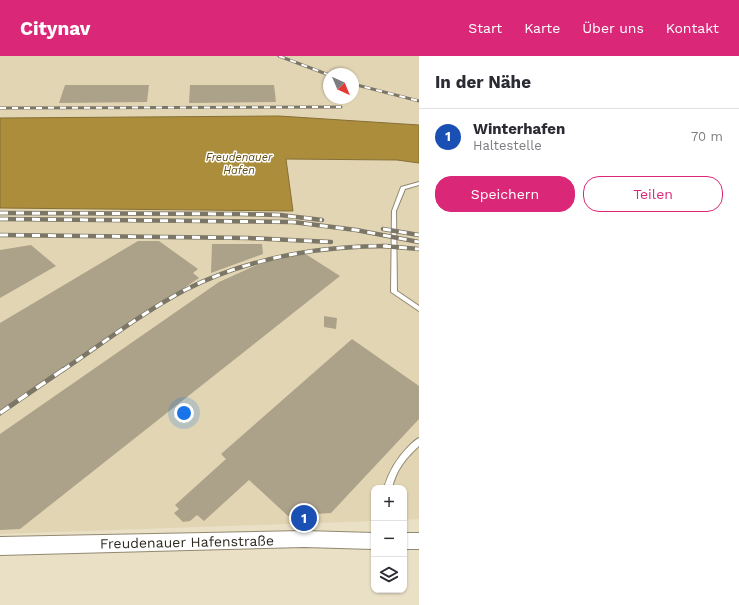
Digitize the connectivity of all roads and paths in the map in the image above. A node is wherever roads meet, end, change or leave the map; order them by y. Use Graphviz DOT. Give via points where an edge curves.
graph roads {
  1 [pos="419,183"];
  2 [pos="419,309"];
  3 [pos="419,441"];
  4 [pos="389,485"];
  5 [pos="371,541"];
  6 [pos="407,541"];
  7 [pos="419,541"];
  8 [pos="0,546"];
  1 -- 2 [label="lane" via="403,188 394,211 394,292"];
  3 -- 4 [label="lane" via="402,457 390,477"];
  5 -- 8 [label="street, Freudenauer Hafenstraße"];
  6 -- 7 [label="street"];
}
